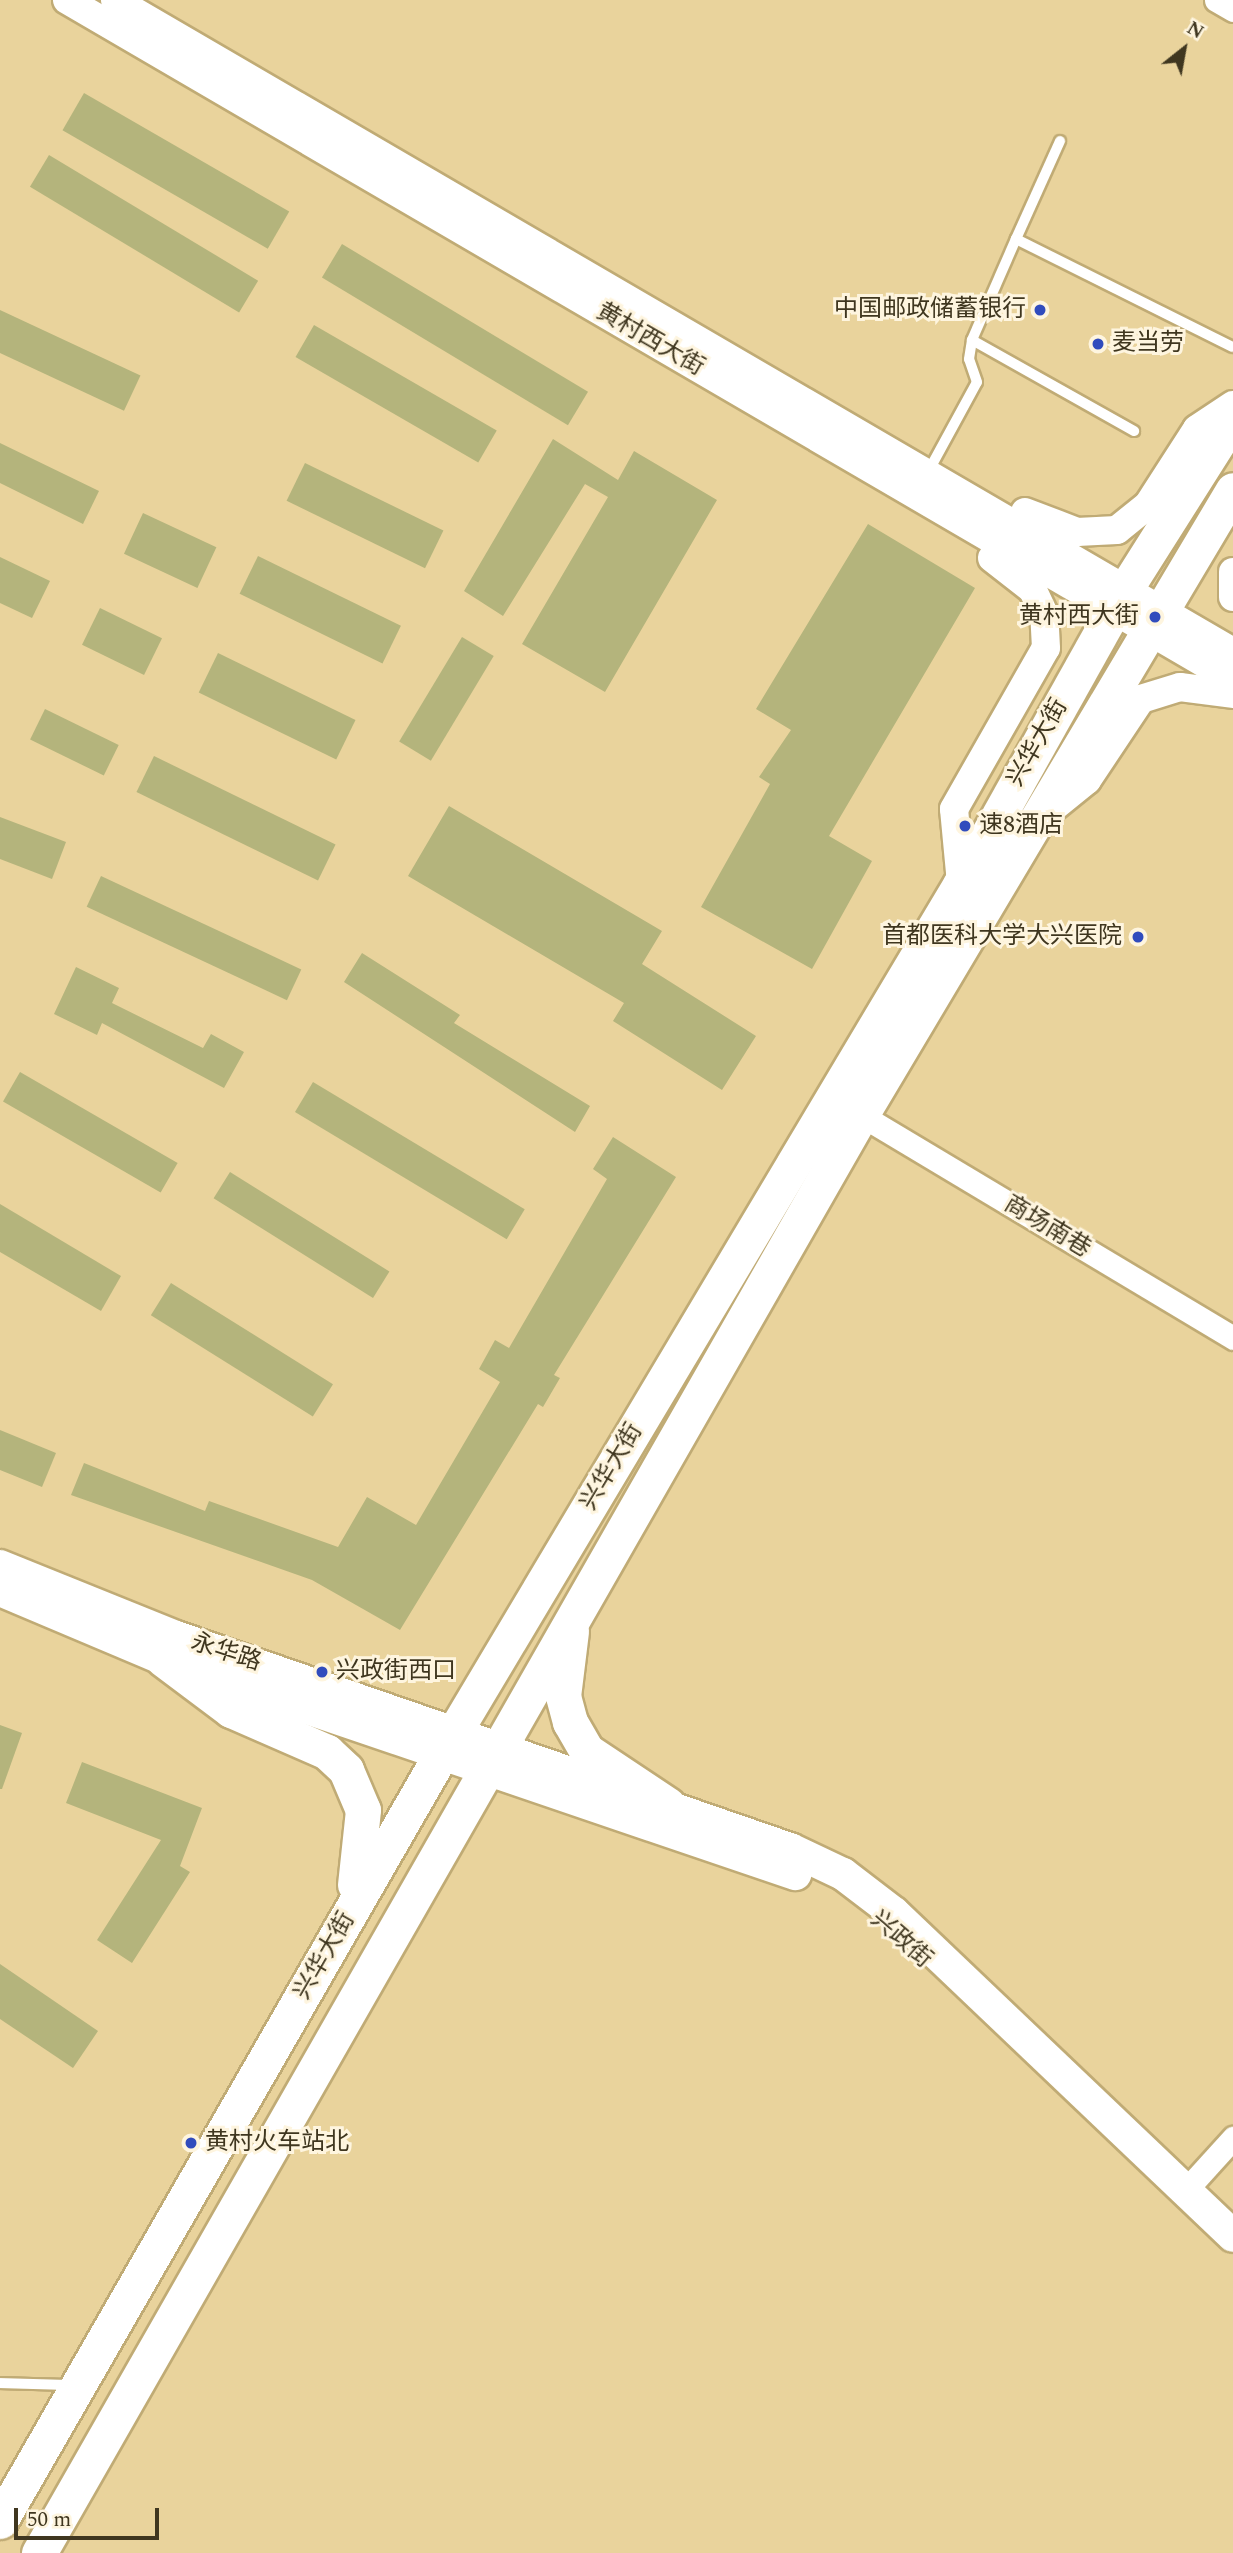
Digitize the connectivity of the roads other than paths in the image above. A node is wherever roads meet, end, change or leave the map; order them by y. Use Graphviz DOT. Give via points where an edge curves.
graph roads {
  1 [pos="67,0"];
  2 [pos="115,0"];
  3 [pos="1216,0"];
  4 [pos="1233,10"];
  5 [pos="1060,141"];
  6 [pos="1016,239"];
  7 [pos="972,340"];
  8 [pos="1233,347"];
  9 [pos="1233,405"];
  10 [pos="1233,419"];
  11 [pos="1134,432"];
  12 [pos="927,473"];
  13 [pos="1233,490"];
  14 [pos="959,491"];
  15 [pos="930,503"];
  16 [pos="1233,572"];
  17 [pos="1233,597"];
  18 [pos="1120,599"];
  19 [pos="1158,622"];
  20 [pos="1233,652"];
  21 [pos="1233,680"];
  22 [pos="1233,694"];
  23 [pos="1035,822"];
  24 [pos="961,883"];
  25 [pos="861,1115"];
  26 [pos="1233,1338"];
  27 [pos="0,1566"];
  28 [pos="0,1590"];
  29 [pos="574,1613"];
  30 [pos="163,1659"];
  31 [pos="447,1745"];
  32 [pos="490,1758"];
  33 [pos="668,1805"];
  34 [pos="335,1937"];
  35 [pos="1233,2137"];
  36 [pos="1185,2192"];
  37 [pos="1233,2236"];
  38 [pos="1233,2252"];
  39 [pos="0,2383"];
  40 [pos="78,2385"];
  41 [pos="0,2521"];
  42 [pos="39,2553"];
  1 -- 15 [label="street, 黄村西大街"];
  2 -- 12 [label="street, 黄村西大街"];
  3 -- 4 [label="street"];
  5 -- 6 [label="lane"];
  6 -- 7 [label="lane"];
  6 -- 8 [label="lane"];
  7 -- 11 [label="lane"];
  7 -- 12 [label="lane" via="969,359 977,382"];
  9 -- 14 [label="street" via="1196,429 1148,505 1117,530 1077,532"];
  10 -- 18 [label="main road, 兴华大街"];
  12 -- 14 [label="street, 黄村西大街"];
  13 -- 19 [label="main road, 兴华大街"];
  14 -- 18 [label="street, 黄村西大街"];
  15 -- 18 [label="street, 黄村西大街"];
  15 -- 24 [label="street" via="970,545 1013,570 1044,614 1045,648 954,809"];
  16 -- 17 [label="street"];
  18 -- 19 [label="street, 黄村西大街"];
  18 -- 24 [label="main road, 兴华大街"];
  19 -- 20 [label="street, 黄村西大街"];
  19 -- 21 [label="street, 黄村西大街"];
  19 -- 23 [label="main road, 兴华大街"];
  22 -- 23 [label="street" via="1180,687 1141,699 1087,780"];
  23 -- 25 [label="main road, 兴华大街"];
  24 -- 31 [label="main road, 兴华大街"];
  25 -- 26 [label="street, 商场南巷"];
  25 -- 29 [label="main road, 兴华大街"];
  27 -- 31 [label="main road, 永华路"];
  28 -- 30 [label="main road, 永华路"];
  29 -- 32 [label="main road, 兴华大街"];
  29 -- 33 [label="main road" via="563,1696 570,1722 587,1751"];
  30 -- 31 [label="main road, 永华路"];
  30 -- 34 [label="main road" via="231,1710 327,1752 346,1770 361,1800 363,1845"];
  31 -- 32 [label="main road"];
  31 -- 34 [label="main road, 兴华大街"];
  32 -- 33 [label="main road, 兴政街"];
  32 -- 38 [label="main road, 兴政街" via="779,1867 865,1909"];
  32 -- 42 [label="main road, 兴华大街"];
  33 -- 36 [label="main road, 兴政街" via="790,1849 870,1893"];
  34 -- 40 [label="main road, 兴华大街"];
  35 -- 36 [label="street"];
  36 -- 37 [label="main road, 兴政街"];
  39 -- 40 [label="lane"];
  40 -- 41 [label="main road, 兴华大街"];
}
